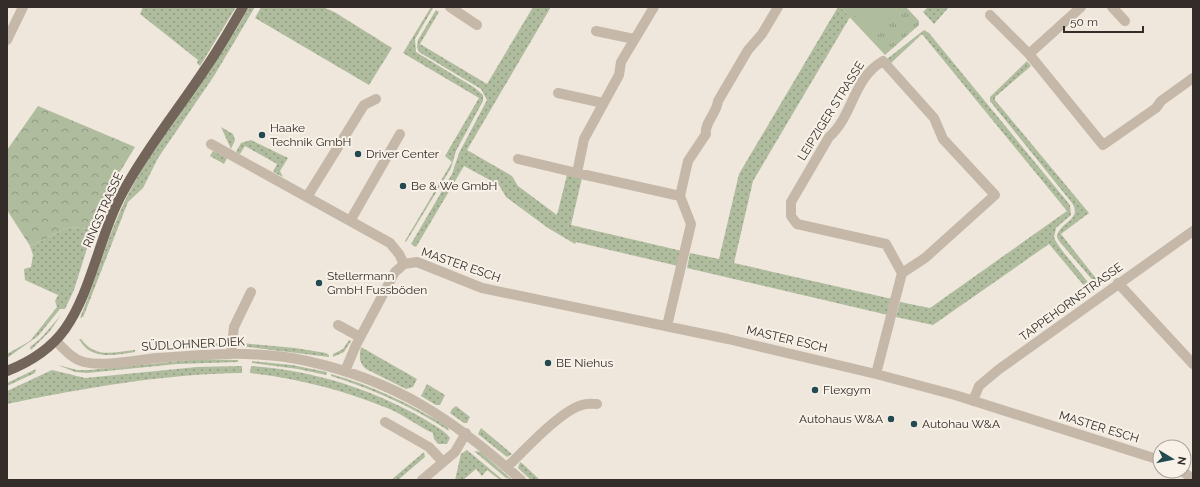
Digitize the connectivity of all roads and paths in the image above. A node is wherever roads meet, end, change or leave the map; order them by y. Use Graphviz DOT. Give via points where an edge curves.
graph roads {
  1 [pos="23,7"];
  2 [pos="243,7"];
  3 [pos="450,7"];
  4 [pos="654,7"];
  5 [pos="778,7"];
  6 [pos="1080,7"];
  7 [pos="1112,7"];
  8 [pos="990,15"];
  9 [pos="1125,21"];
  10 [pos="477,25"];
  11 [pos="596,31"];
  12 [pos="634,39"];
  13 [pos="7,40"];
  14 [pos="1029,54"];
  15 [pos="1193,78"];
  16 [pos="558,93"];
  17 [pos="376,99"];
  18 [pos="603,103"];
  19 [pos="400,134"];
  20 [pos="211,144"];
  21 [pos="518,159"];
  22 [pos="577,172"];
  23 [pos="680,196"];
  24 [pos="307,197"];
  25 [pos="350,220"];
  26 [pos="1193,231"];
  27 [pos="404,264"];
  28 [pos="902,273"];
  29 [pos="1118,283"];
  30 [pos="250,292"];
  31 [pos="338,325"];
  32 [pos="667,326"];
  33 [pos="360,337"];
  34 [pos="56,341"];
  35 [pos="231,354"];
  36 [pos="1193,364"];
  37 [pos="7,371"];
  38 [pos="345,371"];
  39 [pos="876,374"];
  40 [pos="973,401"];
  41 [pos="598,404"];
  42 [pos="385,422"];
  43 [pos="466,433"];
  44 [pos="1152,457"];
  45 [pos="443,462"];
  46 [pos="507,467"];
  47 [pos="422,480"];
  48 [pos="521,480"];
  1 -- 13 [label="street"];
  2 -- 34 [label="main road, RINGSTRASSE" via="205,70 146,150 123,191 76,312"];
  3 -- 10 [label="street"];
  4 -- 12 [label="street"];
  5 -- 23 [label="street" via="762,34 748,50 718,101 717,109 705,129 706,134 688,161"];
  6 -- 14 [label="street"];
  7 -- 9 [label="street"];
  8 -- 14 [label="street"];
  11 -- 12 [label="street"];
  12 -- 18 [label="street" via="621,62 619,75"];
  14 -- 15 [label="street" via="1103,145"];
  16 -- 18 [label="street"];
  17 -- 24 [label="street" via="364,105"];
  18 -- 22 [label="street" via="584,139"];
  19 -- 25 [label="street"];
  20 -- 24 [label="street, MASTER ESCH"];
  21 -- 22 [label="street"];
  22 -- 23 [label="street"];
  23 -- 32 [label="street" via="691,224"];
  24 -- 25 [label="street, MASTER ESCH"];
  25 -- 27 [label="street, MASTER ESCH" via="390,243"];
  26 -- 29 [label="street, TAPPEHORNSTRASSE"];
  27 -- 32 [label="street, MASTER ESCH" via="417,262 482,288"];
  27 -- 33 [label="street, MASTER ESCH" via="395,272"];
  28 -- 28 [label="street, LEIPZIGER STRASSE" via="925,258 995,195 943,139 934,118 883,61 871,68 851,101 850,110 838,129 829,137 791,202 791,216 797,224 886,244"];
  28 -- 39 [label="street"];
  29 -- 36 [label="street"];
  29 -- 40 [label="street, TAPPEHORNSTRASSE" via="979,386"];
  30 -- 35 [label="street" via="234,327"];
  31 -- 33 [label="street"];
  32 -- 39 [label="street, MASTER ESCH"];
  33 -- 38 [label="street, MASTER ESCH"];
  34 -- 35 [label="street, SÜDLOHNER DIEK" via="75,359 91,363"];
  34 -- 37 [label="main road, RINGSTRASSE" via="34,360"];
  35 -- 38 [label="street, SÜDLOHNER DIEK" via="293,359"];
  38 -- 43 [label="street, SÜDLOHNER DIEK" via="414,400"];
  39 -- 40 [label="street, MASTER ESCH"];
  40 -- 44 [label="street, MASTER ESCH"];
  41 -- 46 [label="street" via="575,408"];
  42 -- 45 [label="street" via="429,448"];
  43 -- 45 [label="street" via="455,452"];
  43 -- 46 [label="street, SÜDLOHNER DIEK"];
  45 -- 47 [label="street"];
  46 -- 48 [label="street, SÜDLOHNER DIEK"];
}
